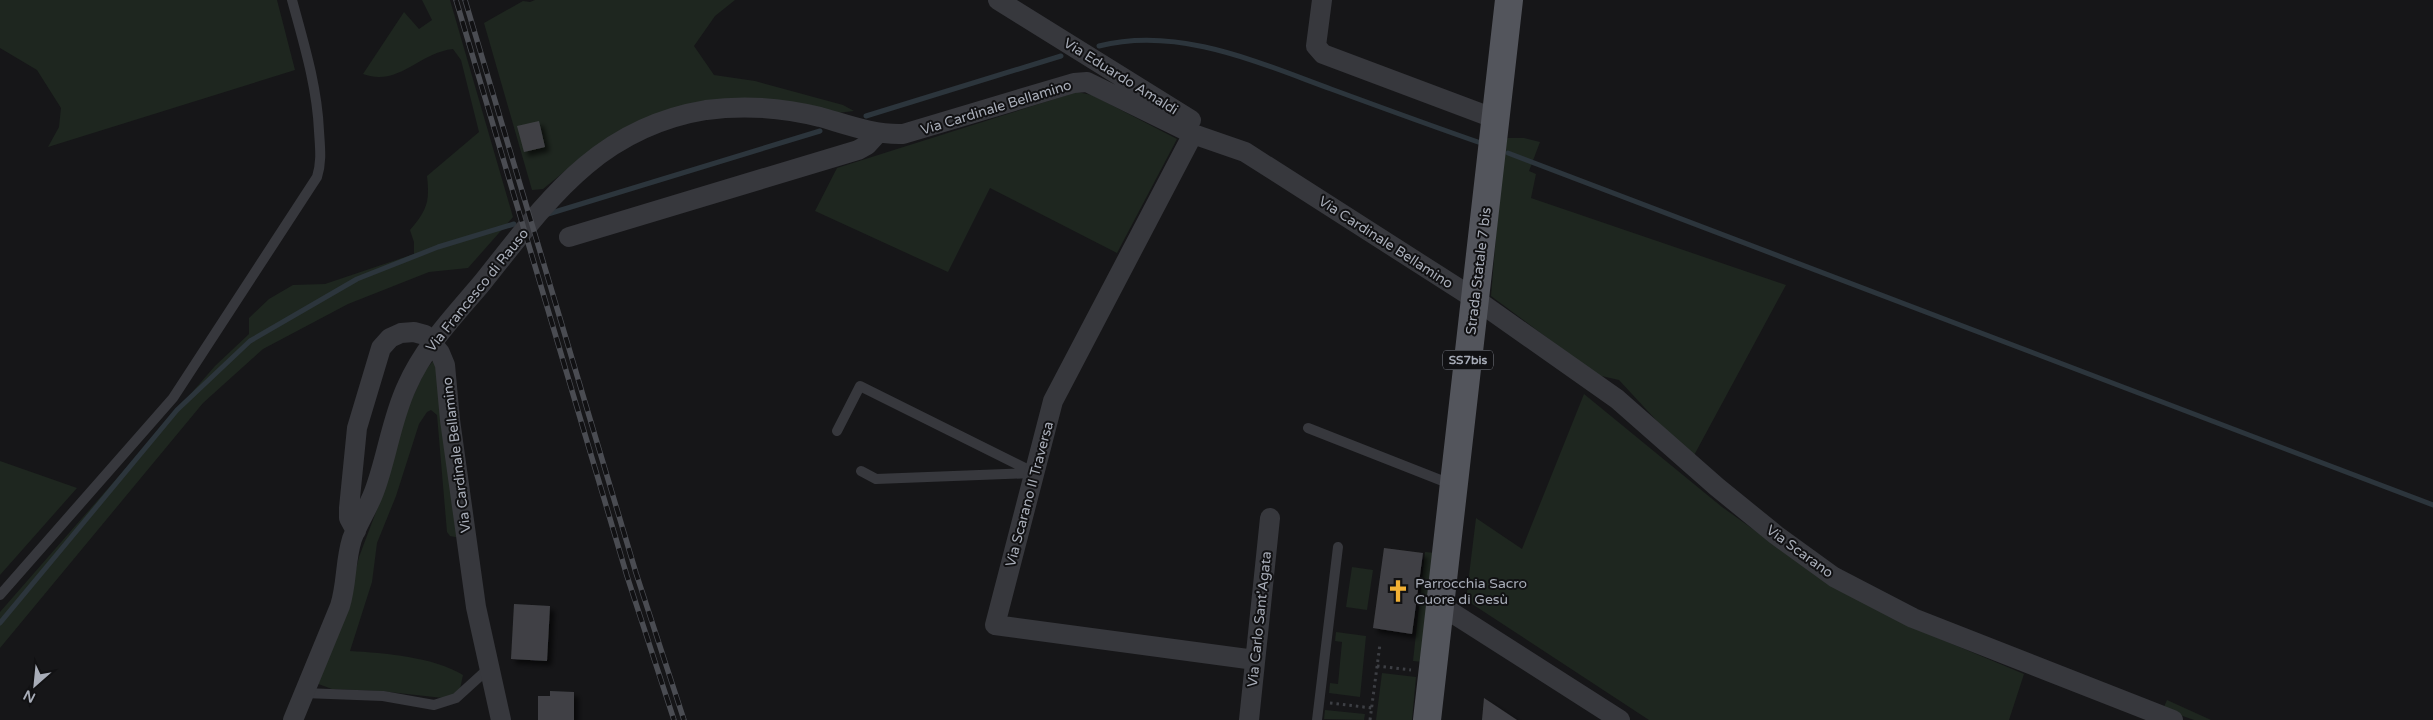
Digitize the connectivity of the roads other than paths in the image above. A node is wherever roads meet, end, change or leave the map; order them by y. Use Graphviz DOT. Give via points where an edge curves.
graph roads {
  1 [pos="292,0"];
  2 [pos="998,0"];
  3 [pos="1322,0"];
  4 [pos="1509,0"];
  5 [pos="1496,119"];
  6 [pos="878,133"];
  7 [pos="1193,134"];
  8 [pos="1245,152"];
  9 [pos="569,237"];
  10 [pos="1475,299"];
  11 [pos="1308,428"];
  12 [pos="838,431"];
  13 [pos="861,471"];
  14 [pos="1035,473"];
  15 [pos="1454,485"];
  16 [pos="1270,518"];
  17 [pos="356,531"];
  18 [pos="1338,547"];
  19 [pos="0,596"];
  20 [pos="1440,605"];
  21 [pos="1255,660"];
  22 [pos="489,668"];
  23 [pos="304,693"];
  24 [pos="293,720"];
  25 [pos="500,720"];
  26 [pos="1249,720"];
  27 [pos="1317,720"];
  28 [pos="1427,720"];
  29 [pos="1620,720"];
  30 [pos="2173,720"];
  1 -- 19 [label="lane" via="312,71 318,106 321,164 317,177 173,398"];
  2 -- 8 [label="street, Via Eduardo Amaldi"];
  3 -- 5 [label="street" via="1316,46 1324,54"];
  4 -- 5 [label="main road, Strada Statale 7 bis / SS7bis"];
  5 -- 10 [label="main road, Strada Statale 7 bis / SS7bis"];
  6 -- 7 [label="street, Via Cardinale Bellamino" via="919,131 1074,83 1087,82"];
  6 -- 9 [label="street" via="858,150"];
  6 -- 17 [label="street, Via Francesco di Rauso" via="788,111 706,110 657,123 621,140 584,166 549,200 438,336 416,369 400,402 374,492"];
  7 -- 8 [label="street, Via Cardinale Bellamino"];
  7 -- 14 [label="street, Via Scarano II Traversa" via="1053,401"];
  8 -- 10 [label="street, Via Cardinale Bellamino"];
  10 -- 15 [label="main road, Strada Statale 7 bis / SS7bis"];
  10 -- 30 [label="street, Via Scarano" via="1617,399 1717,487 1834,577 1912,618"];
  11 -- 15 [label="lane"];
  12 -- 14 [label="lane" via="860,386"];
  13 -- 14 [label="lane" via="876,479"];
  14 -- 21 [label="street, Via Scarano II Traversa" via="995,625"];
  15 -- 20 [label="main road, Strada Statale 7 bis / SS7bis"];
  16 -- 21 [label="street, Via Carlo Sant'Agata"];
  17 -- 22 [label="street, Via Cardinale Bellamino" via="349,518 349,508 356,428 381,348 390,338 401,333 425,335 440,352 445,365 476,607"];
  17 -- 23 [label="street, Via Francesco di Rauso" via="340,606"];
  18 -- 27 [label="lane"];
  20 -- 28 [label="main road, Strada Statale 7 bis / SS7bis"];
  20 -- 29 [label="street"];
  21 -- 26 [label="street, Via Carlo Sant'Agata"];
  22 -- 23 [label="lane" via="456,698 434,705 383,696"];
  22 -- 25 [label="street"];
  23 -- 24 [label="street, Via Francesco di Rauso"];
}
